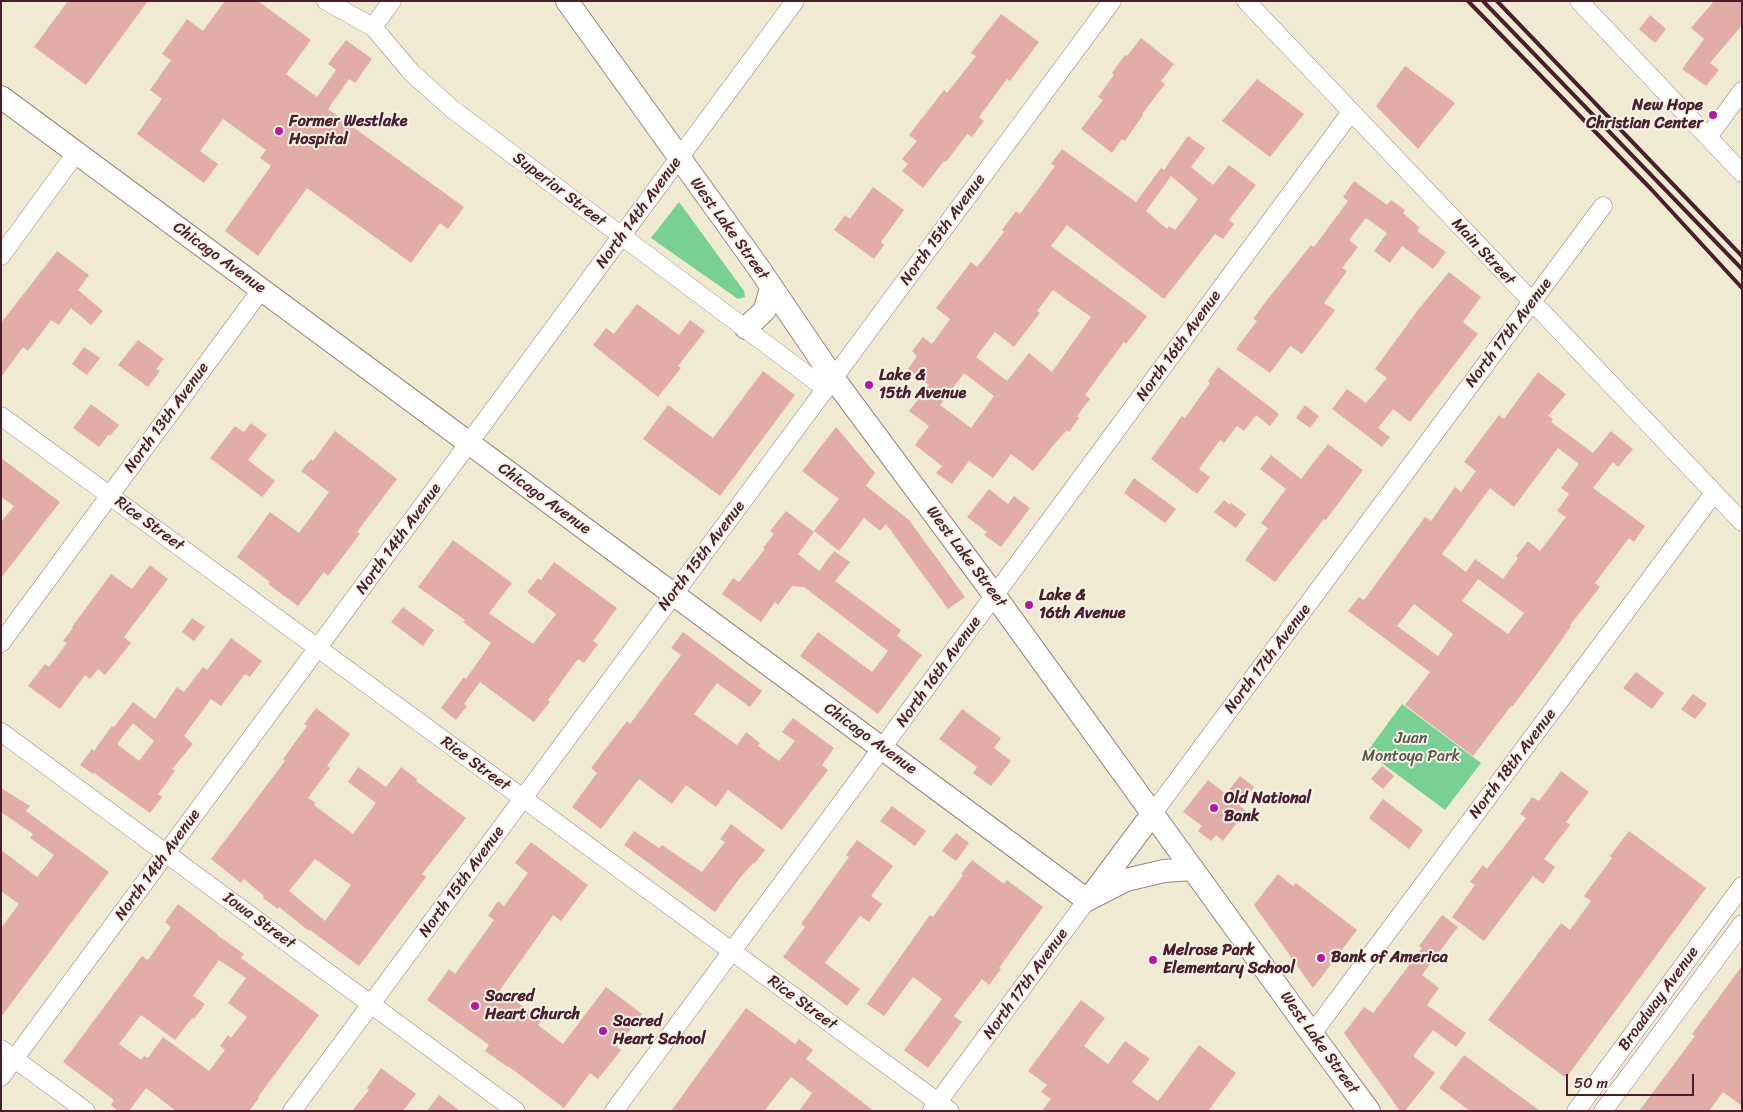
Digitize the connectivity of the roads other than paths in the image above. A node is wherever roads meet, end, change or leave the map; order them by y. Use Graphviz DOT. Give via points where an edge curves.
graph roads {
  1 [pos="326,1"];
  2 [pos="392,1"];
  3 [pos="567,1"];
  4 [pos="796,1"];
  5 [pos="1112,1"];
  6 [pos="1246,1"];
  7 [pos="1578,1"];
  8 [pos="373,26"];
  9 [pos="1742,92"];
  10 [pos="1,97"];
  11 [pos="1351,112"];
  12 [pos="1708,137"];
  13 [pos="76,153"];
  14 [pos="679,158"];
  15 [pos="1742,173"];
  16 [pos="1603,206"];
  17 [pos="622,237"];
  18 [pos="1,256"];
  19 [pos="772,288"];
  20 [pos="261,290"];
  21 [pos="1532,303"];
  22 [pos="746,328"];
  23 [pos="830,384"];
  24 [pos="1,416"];
  25 [pos="470,443"];
  26 [pos="1714,493"];
  27 [pos="110,496"];
  28 [pos="1742,522"];
  29 [pos="673,594"];
  30 [pos="995,596"];
  31 [pos="1,643"];
  32 [pos="318,648"];
  33 [pos="1,732"];
  34 [pos="882,748"];
  35 [pos="522,798"];
  36 [pos="1153,813"];
  37 [pos="166,853"];
  38 [pos="1193,869"];
  39 [pos="1742,886"];
  40 [pos="1088,900"];
  41 [pos="1742,924"];
  42 [pos="732,952"];
  43 [pos="372,1005"];
  44 [pos="1312,1034"];
  45 [pos="8,1054"];
  46 [pos="1,1077"];
  47 [pos="940,1108"];
  48 [pos="86,1111"];
  49 [pos="292,1111"];
  50 [pos="516,1111"];
  51 [pos="614,1111"];
  52 [pos="1369,1111"];
  53 [pos="1576,1111"];
  54 [pos="1603,1111"];
  1 -- 8 [label="street, Superior Street"];
  2 -- 8 [label="street"];
  3 -- 14 [label="main road, West Lake Street"];
  4 -- 14 [label="street, North 14th Avenue"];
  5 -- 23 [label="street, North 15th Avenue"];
  6 -- 11 [label="street, Main Street"];
  7 -- 12 [label="street"];
  8 -- 17 [label="street, Superior Street" via="412,73 452,109"];
  9 -- 12 [label="street"];
  10 -- 13 [label="main road, Chicago Avenue"];
  11 -- 21 [label="street, Main Street"];
  11 -- 30 [label="street, North 16th Avenue"];
  12 -- 15 [label="street"];
  13 -- 18 [label="street"];
  13 -- 20 [label="main road, Chicago Avenue"];
  14 -- 17 [label="street, North 14th Avenue"];
  14 -- 19 [label="main road, West Lake Street"];
  16 -- 21 [label="street, North 17th Avenue"];
  17 -- 22 [label="street, Superior Street"];
  17 -- 25 [label="street, North 14th Avenue"];
  19 -- 22 [label="main road" via="764,310"];
  19 -- 23 [label="main road, West Lake Street"];
  20 -- 25 [label="main road, Chicago Avenue"];
  20 -- 27 [label="street, North 13th Avenue"];
  21 -- 26 [label="street, Main Street"];
  21 -- 36 [label="street, North 17th Avenue"];
  22 -- 23 [label="street, Superior Street"];
  23 -- 29 [label="street, North 15th Avenue"];
  23 -- 30 [label="main road, West Lake Street"];
  24 -- 27 [label="street, Rice Street"];
  25 -- 29 [label="main road, Chicago Avenue"];
  25 -- 32 [label="street, North 14th Avenue"];
  26 -- 28 [label="street, Main Street"];
  26 -- 44 [label="street, North 18th Avenue"];
  27 -- 31 [label="street, North 13th Avenue"];
  27 -- 32 [label="street, Rice Street"];
  29 -- 34 [label="main road, Chicago Avenue"];
  29 -- 35 [label="street, North 15th Avenue"];
  30 -- 34 [label="street, North 16th Avenue"];
  30 -- 36 [label="main road, West Lake Street"];
  32 -- 35 [label="street, Rice Street"];
  32 -- 37 [label="street, North 14th Avenue"];
  33 -- 37 [label="street, Iowa Street"];
  34 -- 40 [label="main road, Chicago Avenue"];
  34 -- 42 [label="street, North 16th Avenue"];
  35 -- 42 [label="street, Rice Street"];
  35 -- 43 [label="street, North 15th Avenue"];
  36 -- 38 [label="main road, West Lake Street"];
  36 -- 40 [label="main road, North 17th Avenue"];
  37 -- 43 [label="street, Iowa Street"];
  37 -- 45 [label="street, North 14th Avenue"];
  38 -- 40 [label="main road" via="1164,871 1126,880"];
  38 -- 44 [label="main road, West Lake Street"];
  39 -- 53 [label="street, Broadway Avenue"];
  40 -- 47 [label="street, North 17th Avenue"];
  41 -- 54 [label="street, Broadway Avenue"];
  42 -- 47 [label="street, Rice Street"];
  42 -- 51 [label="street, North 16th Avenue"];
  43 -- 49 [label="street, North 15th Avenue"];
  43 -- 50 [label="street, Iowa Street"];
  44 -- 52 [label="main road, West Lake Street"];
  45 -- 46 [label="street, North 14th Avenue"];
  45 -- 48 [label="street"];
}
